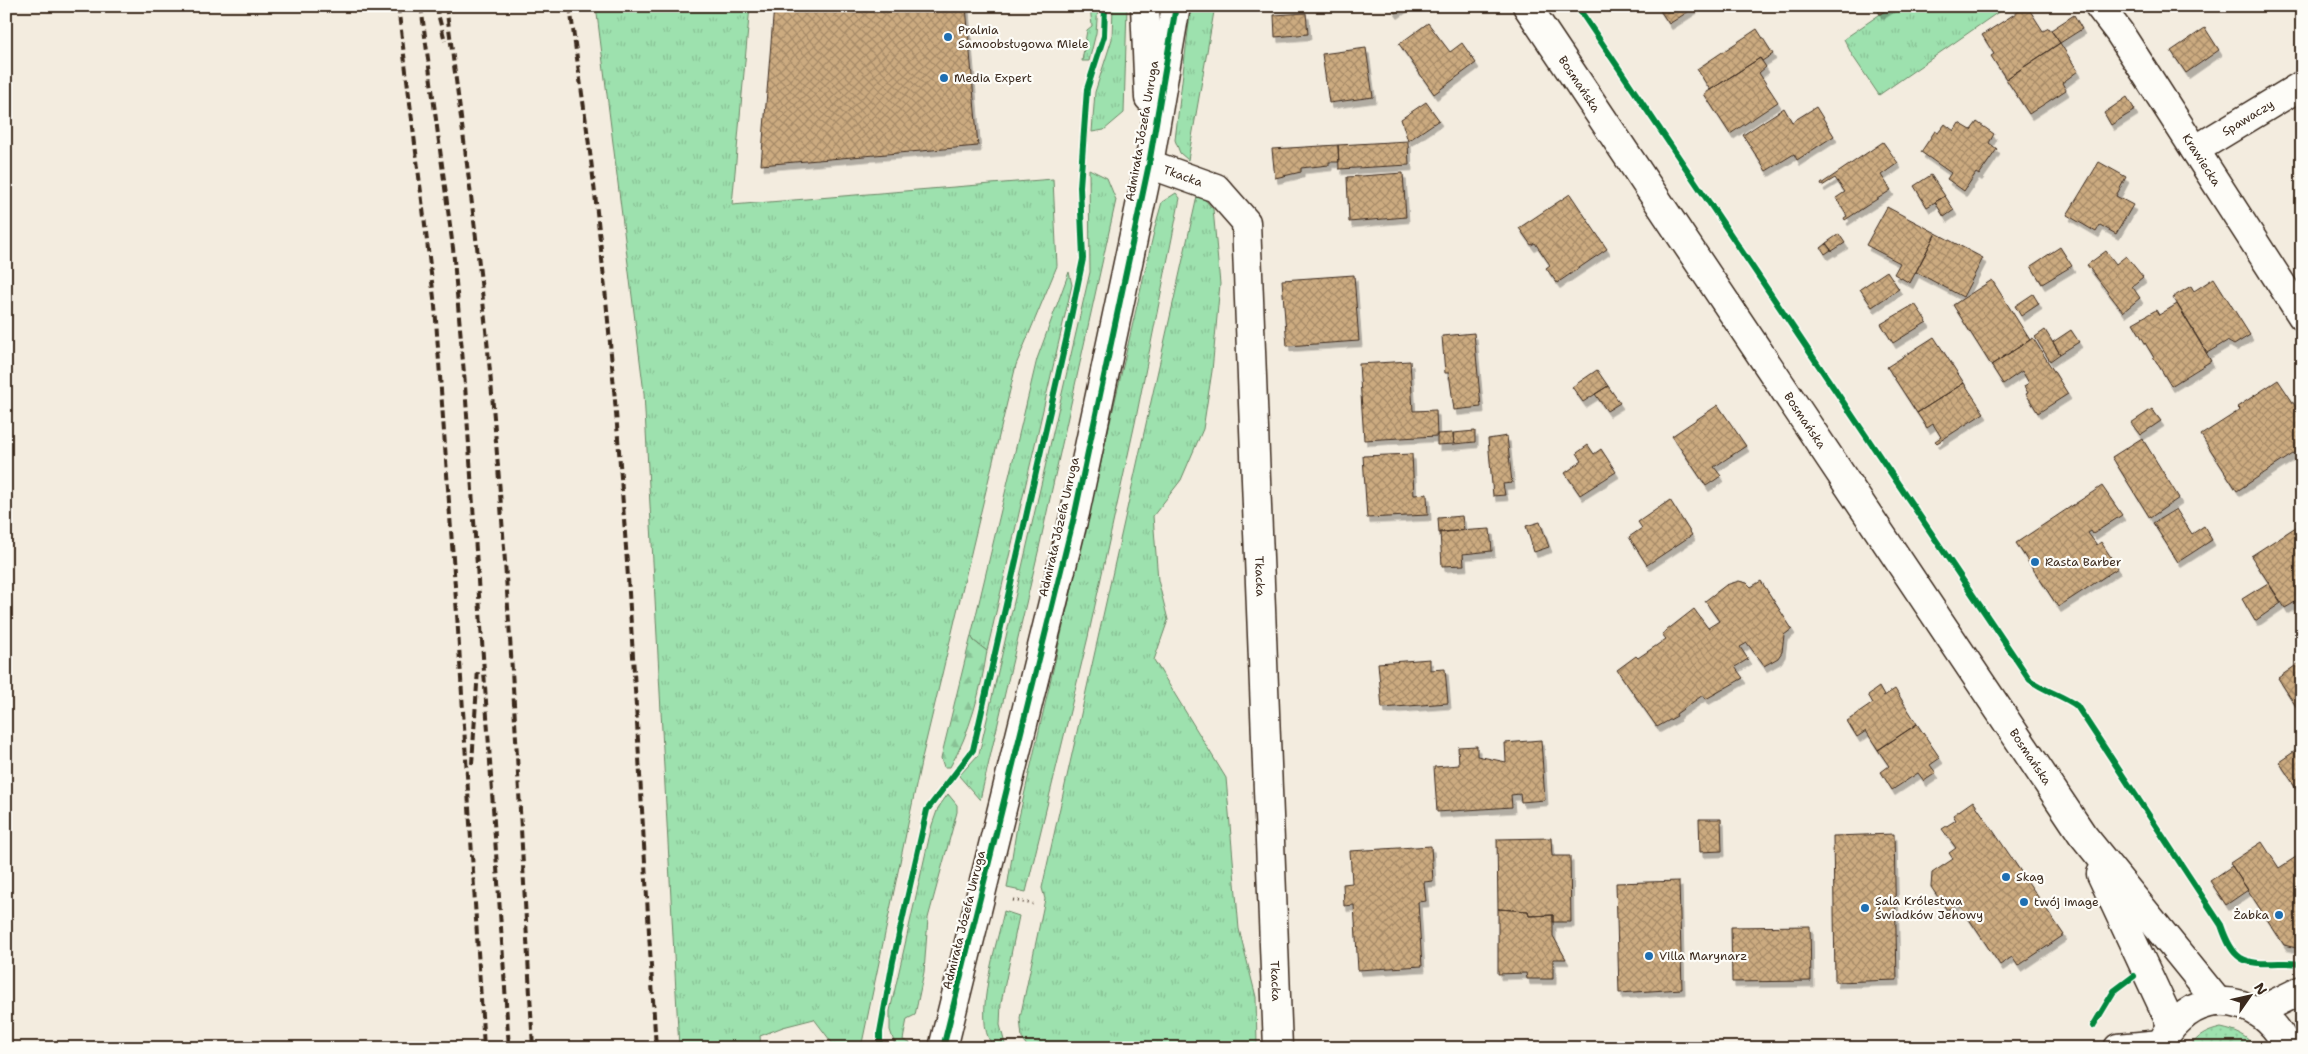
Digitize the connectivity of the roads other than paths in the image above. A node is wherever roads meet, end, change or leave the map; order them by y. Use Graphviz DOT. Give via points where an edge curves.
graph roads {
  1 [pos="1145,6"];
  2 [pos="1176,6"];
  3 [pos="1527,6"];
  4 [pos="2099,6"];
  5 [pos="2302,85"];
  6 [pos="2195,150"];
  7 [pos="1149,164"];
  8 [pos="2302,316"];
  9 [pos="2082,834"];
  10 [pos="2302,990"];
  11 [pos="2218,1002"];
  12 [pos="2259,1011"];
  13 [pos="2165,1039"];
  14 [pos="943,1048"];
  15 [pos="1278,1048"];
  16 [pos="2118,1048"];
  17 [pos="2287,1048"];
  1 -- 7 [label="street, Admirała Józefa Unruga"];
  2 -- 7 [label="street, Admirała Józefa Unruga"];
  3 -- 9 [label="street, Bosmańska"];
  4 -- 6 [label="street, Krawiecka"];
  5 -- 6 [label="street, Spawaczy"];
  6 -- 8 [label="street, Krawiecka"];
  7 -- 14 [label="street, Admirała Józefa Unruga" via="1075,513"];
  7 -- 15 [label="street, Tkacka" via="1216,188 1246,222"];
  9 -- 11 [label="street, Bosmańska"];
  9 -- 13 [label="street, Bosmańska"];
  10 -- 12 [label="street"];
  11 -- 12 [label="street"];
  11 -- 13 [label="street" via="2185,1014"];
  12 -- 17 [label="street" via="2271,1021"];
  13 -- 16 [label="street"];
}
